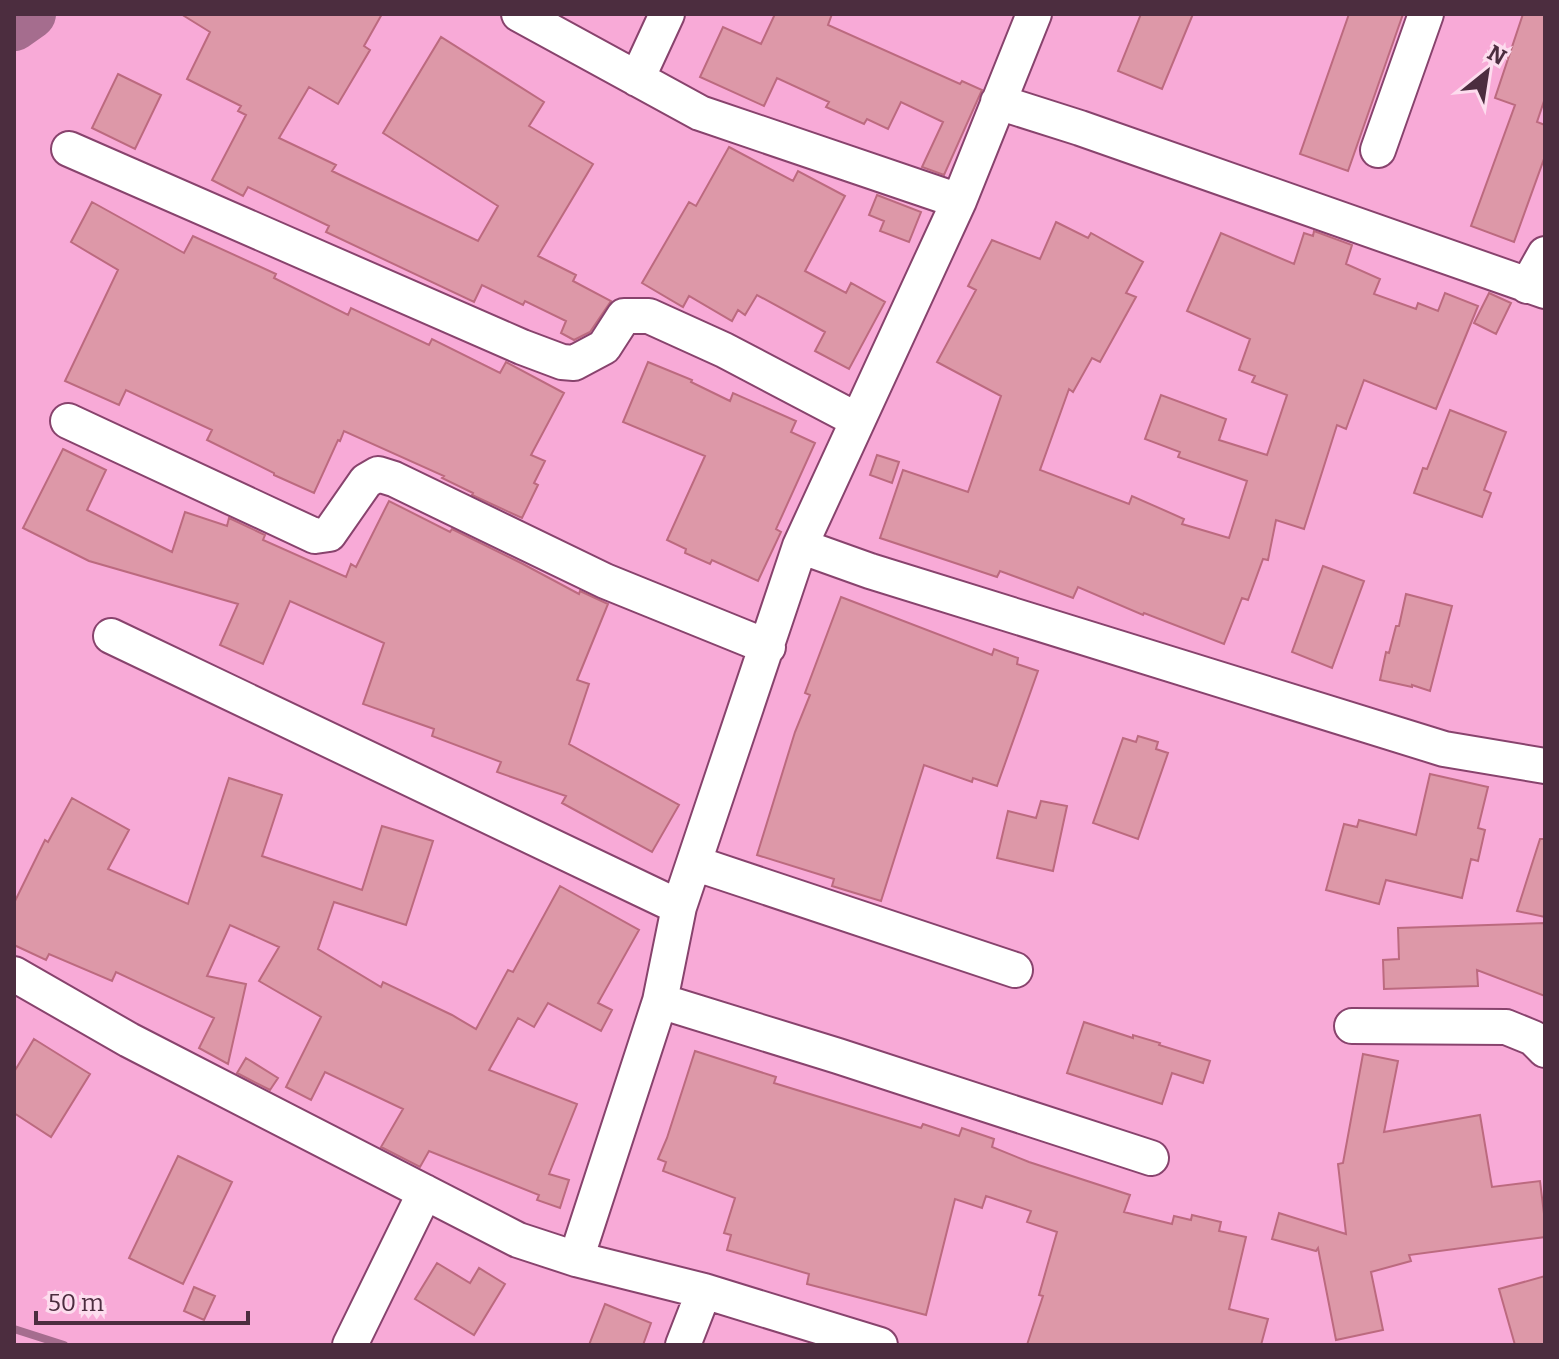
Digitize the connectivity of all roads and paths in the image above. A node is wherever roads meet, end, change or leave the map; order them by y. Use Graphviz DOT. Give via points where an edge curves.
graph roads {
  1 [pos="519,14"];
  2 [pos="667,14"];
  3 [pos="1034,14"];
  4 [pos="1426,14"];
  5 [pos="637,79"];
  6 [pos="998,102"];
  7 [pos="69,149"];
  8 [pos="1378,150"];
  9 [pos="959,201"];
  10 [pos="1545,254"];
  11 [pos="1536,289"];
  12 [pos="857,420"];
  13 [pos="68,421"];
  14 [pos="800,546"];
  15 [pos="111,636"];
  16 [pos="768,647"];
  17 [pos="1545,766"];
  18 [pos="694,863"];
  19 [pos="679,907"];
  20 [pos="1015,970"];
  21 [pos="14,974"];
  22 [pos="660,1001"];
  23 [pos="1352,1026"];
  24 [pos="1545,1050"];
  25 [pos="1151,1158"];
  26 [pos="425,1192"];
  27 [pos="576,1259"];
  28 [pos="704,1291"];
  29 [pos="350,1345"];
  30 [pos="683,1345"];
  31 [pos="880,1345"];
  1 -- 5 [label="street"];
  2 -- 5 [label="street"];
  3 -- 6 [label="street"];
  4 -- 8 [label="street"];
  5 -- 9 [label="street" via="700,113"];
  6 -- 9 [label="street"];
  6 -- 11 [label="street"];
  7 -- 12 [label="street" via="562,362 574,363 604,347 624,316 649,316"];
  9 -- 12 [label="street"];
  10 -- 11 [label="street"];
  12 -- 14 [label="street"];
  13 -- 16 [label="street" via="315,536 329,534 366,481 378,474 394,479 605,581"];
  14 -- 16 [label="street"];
  14 -- 17 [label="street" via="1444,749"];
  15 -- 19 [label="street"];
  16 -- 18 [label="street"];
  18 -- 19 [label="street"];
  18 -- 20 [label="street"];
  19 -- 22 [label="street"];
  21 -- 26 [label="street" via="129,1040"];
  22 -- 25 [label="street"];
  22 -- 27 [label="street"];
  23 -- 24 [label="street" via="1506,1027 1533,1038"];
  26 -- 27 [label="street" via="518,1240"];
  26 -- 29 [label="street"];
  27 -- 28 [label="street"];
  28 -- 30 [label="street"];
  28 -- 31 [label="street"];
}
